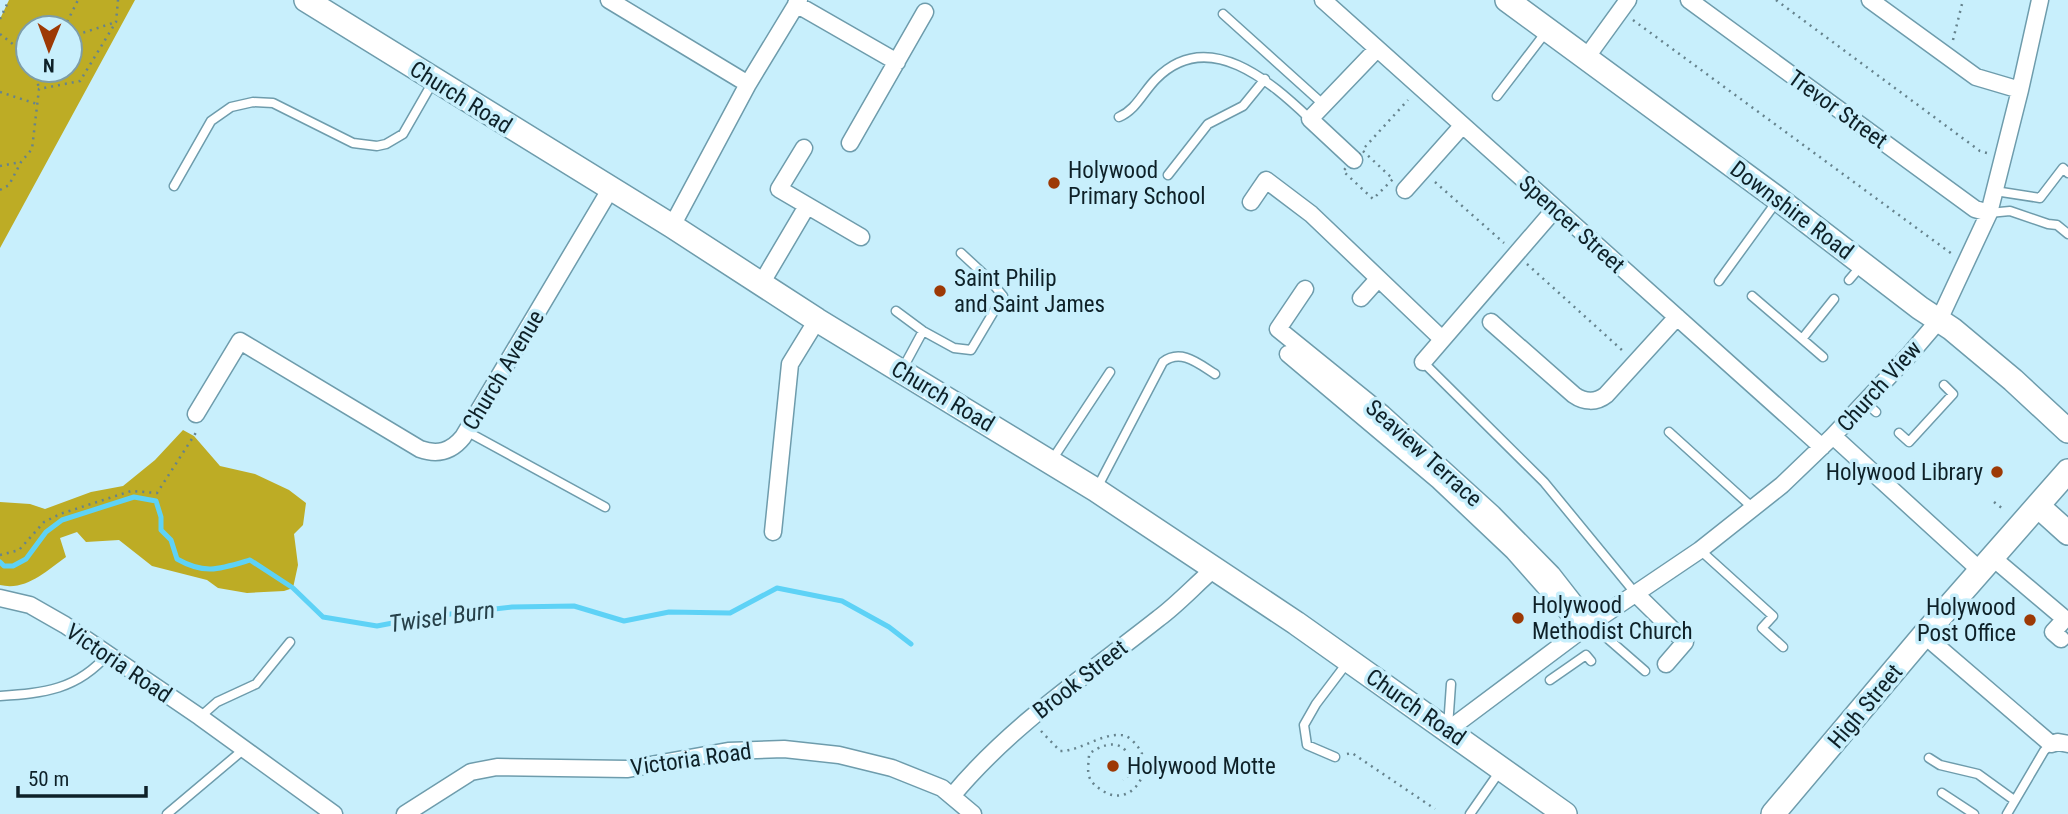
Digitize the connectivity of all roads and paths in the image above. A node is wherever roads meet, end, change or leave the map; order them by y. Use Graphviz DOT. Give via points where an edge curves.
graph roads {
  1 [pos="9,0"];
  2 [pos="118,0"];
  3 [pos="306,0"];
  4 [pos="609,0"];
  5 [pos="1322,0"];
  6 [pos="1507,0"];
  7 [pos="1689,0"];
  8 [pos="1776,0"];
  9 [pos="1870,0"];
  10 [pos="1963,0"];
  11 [pos="2040,0"];
  12 [pos="797,2"];
  13 [pos="1624,6"];
  14 [pos="925,12"];
  15 [pos="1223,15"];
  16 [pos="0,19"];
  17 [pos="116,22"];
  18 [pos="1548,30"];
  19 [pos="84,32"];
  20 [pos="0,34"];
  21 [pos="14,45"];
  22 [pos="1377,48"];
  23 [pos="1948,57"];
  24 [pos="1586,58"];
  25 [pos="897,62"];
  26 [pos="1265,79"];
  27 [pos="434,80"];
  28 [pos="38,84"];
  29 [pos="748,84"];
  30 [pos="1419,87"];
  31 [pos="39,89"];
  32 [pos="2020,90"];
  33 [pos="0,92"];
  34 [pos="1497,96"];
  35 [pos="37,104"];
  36 [pos="1324,105"];
  37 [pos="1119,117"];
  38 [pos="1310,120"];
  39 [pos="1462,125"];
  40 [pos="850,143"];
  41 [pos="804,148"];
  42 [pos="1359,154"];
  43 [pos="2003,158"];
  44 [pos="21,162"];
  45 [pos="0,166"];
  46 [pos="1422,171"];
  47 [pos="2068,173"];
  48 [pos="1168,175"];
  49 [pos="174,186"];
  50 [pos="611,188"];
  51 [pos="0,190"];
  52 [pos="1405,190"];
  53 [pos="1995,191"];
  54 [pos="1778,199"];
  55 [pos="1251,202"];
  56 [pos="807,206"];
  57 [pos="1555,209"];
  58 [pos="1989,213"];
  59 [pos="672,226"];
  60 [pos="2068,234"];
  61 [pos="860,237"];
  62 [pos="961,253"];
  63 [pos="1517,254"];
  64 [pos="1967,261"];
  65 [pos="1378,279"];
  66 [pos="1719,281"];
  67 [pos="761,284"];
  68 [pos="1305,289"];
  69 [pos="1752,296"];
  70 [pos="1361,298"];
  71 [pos="1834,299"];
  72 [pos="896,311"];
  73 [pos="1677,317"];
  74 [pos="817,320"];
  75 [pos="1939,320"];
  76 [pos="1491,322"];
  77 [pos="923,331"];
  78 [pos="1441,339"];
  79 [pos="1802,339"];
  80 [pos="1288,354"];
  81 [pos="1823,357"];
  82 [pos="1423,362"];
  83 [pos="1635,363"];
  84 [pos="901,371"];
  85 [pos="1110,372"];
  86 [pos="1215,374"];
  87 [pos="1944,385"];
  88 [pos="196,414"];
  89 [pos="466,431"];
  90 [pos="2068,431"];
  91 [pos="1669,432"];
  92 [pos="1899,433"];
  93 [pos="1827,442"];
  94 [pos="1051,463"];
  95 [pos="2068,471"];
  96 [pos="1096,491"];
  97 [pos="1994,502"];
  98 [pos="2038,506"];
  99 [pos="605,507"];
  100 [pos="1753,508"];
  101 [pos="2003,509"];
  102 [pos="773,532"];
  103 [pos="2068,533"];
  104 [pos="1700,550"];
  105 [pos="0,555"];
  106 [pos="1987,565"];
  107 [pos="1215,568"];
  108 [pos="1636,594"];
  109 [pos="0,598"];
  110 [pos="1587,627"];
  111 [pos="1924,635"];
  112 [pos="2061,639"];
  113 [pos="290,642"];
  114 [pos="1558,647"];
  115 [pos="1783,647"];
  116 [pos="108,654"];
  117 [pos="1349,660"];
  118 [pos="1591,661"];
  119 [pos="1572,664"];
  120 [pos="1666,664"];
  121 [pos="1645,671"];
  122 [pos="1550,680"];
  123 [pos="1451,684"];
  124 [pos="0,696"];
  125 [pos="200,717"];
  126 [pos="1030,718"];
  127 [pos="1448,730"];
  128 [pos="2051,744"];
  129 [pos="2068,744"];
  130 [pos="243,750"];
  131 [pos="1335,757"];
  132 [pos="1929,758"];
  133 [pos="1502,768"];
  134 [pos="1122,780"];
  135 [pos="1942,793"];
  136 [pos="952,796"];
  137 [pos="2014,800"];
  138 [pos="1435,809"];
  139 [pos="167,814"];
  140 [pos="334,814"];
  141 [pos="405,814"];
  142 [pos="974,814"];
  143 [pos="1471,814"];
  144 [pos="1565,814"];
  145 [pos="1773,814"];
  146 [pos="1974,814"];
  147 [pos="2007,814"];
  1 -- 16 [label="path"];
  2 -- 17 [label="path"];
  3 -- 27 [label="street, Church Road"];
  4 -- 29 [label="street"];
  5 -- 22 [label="street, Spencer Street"];
  6 -- 18 [label="street, Downshire Road"];
  7 -- 58 [label="street, Trevor Street" via="1975,209"];
  8 -- 43 [label="path" via="1980,151"];
  9 -- 23 [label="street"];
  10 -- 23 [label="path"];
  11 -- 32 [label="street, Church View"];
  12 -- 25 [label="street"];
  12 -- 29 [label="street"];
  13 -- 24 [label="street"];
  13 -- 64 [label="path" via="1955,257"];
  14 -- 25 [label="street"];
  15 -- 36 [label="lane"];
  17 -- 19 [label="path"];
  17 -- 31 [label="path" via="80,81"];
  18 -- 24 [label="street, Downshire Road"];
  18 -- 34 [label="lane"];
  20 -- 21 [label="path"];
  22 -- 30 [label="street, Spencer Street"];
  22 -- 36 [label="street"];
  23 -- 32 [label="street" via="1976,77"];
  24 -- 54 [label="street, Downshire Road"];
  25 -- 40 [label="street"];
  26 -- 37 [label="lane" via="1224,61 1186,60 1157,78"];
  26 -- 38 [label="lane"];
  26 -- 48 [label="lane" via="1243,106 1208,124"];
  27 -- 49 [label="lane" via="403,134 377,146 354,143 273,103 231,107 211,121"];
  27 -- 50 [label="street, Church Road"];
  28 -- 31 [label="path"];
  29 -- 59 [label="street"];
  30 -- 39 [label="street, Spencer Street"];
  30 -- 42 [label="path"];
  31 -- 35 [label="path"];
  32 -- 43 [label="street, Church View"];
  33 -- 35 [label="path"];
  35 -- 44 [label="path" via="32,149"];
  36 -- 38 [label="street"];
  38 -- 42 [label="street"];
  39 -- 46 [label="street"];
  39 -- 57 [label="street, Spencer Street"];
  41 -- 56 [label="street" via="779,189"];
  42 -- 42 [label="path" via="1363,151 1393,178 1373,200 1343,172"];
  43 -- 53 [label="street, Church View"];
  44 -- 45 [label="path"];
  44 -- 51 [label="path" via="9,185"];
  46 -- 52 [label="street"];
  46 -- 63 [label="path"];
  47 -- 53 [label="lane" via="2063,169 2040,198"];
  50 -- 59 [label="street, Church Road"];
  50 -- 89 [label="street, Church Avenue"];
  53 -- 58 [label="street, Church View"];
  54 -- 66 [label="lane"];
  54 -- 75 [label="street, Downshire Road" via="1856,272"];
  55 -- 65 [label="street" via="1266,180 1311,214"];
  56 -- 61 [label="street"];
  56 -- 67 [label="street"];
  57 -- 63 [label="street"];
  57 -- 73 [label="street, Spencer Street"];
  58 -- 60 [label="lane" via="2010,211 2057,225"];
  58 -- 64 [label="street, Church View"];
  59 -- 67 [label="street, Church Road"];
  62 -- 77 [label="lane" via="1003,296 971,350 954,348"];
  63 -- 78 [label="street"];
  63 -- 83 [label="path"];
  64 -- 75 [label="street, Church View"];
  65 -- 70 [label="street"];
  65 -- 78 [label="street"];
  67 -- 74 [label="street, Church Road"];
  68 -- 110 [label="street, Seaview Terrace" via="1278,329 1493,514 1552,574"];
  69 -- 79 [label="lane"];
  71 -- 79 [label="lane"];
  72 -- 77 [label="lane"];
  73 -- 83 [label="street"];
  73 -- 93 [label="street, Spencer Street"];
  74 -- 84 [label="street, Church Road"];
  74 -- 102 [label="street" via="790,364"];
  75 -- 90 [label="street, Downshire Road"];
  75 -- 93 [label="street, Church View" via="1915,359 1870,407"];
  76 -- 83 [label="street" via="1585,400 1606,395"];
  77 -- 84 [label="lane"];
  78 -- 82 [label="street"];
  79 -- 81 [label="lane"];
  80 -- 110 [label="street" via="1467,507"];
  82 -- 108 [label="lane" via="1544,482"];
  84 -- 94 [label="street, Church Road"];
  85 -- 94 [label="lane"];
  86 -- 96 [label="lane" via="1186,357 1174,355 1163,362"];
  87 -- 92 [label="lane" via="1953,394 1909,442"];
  88 -- 89 [label="street, Church Avenue" via="240,341 420,449 445,451"];
  88 -- 105 [label="path" via="203,421 157,493 131,491 60,514 44,522 19,550"];
  89 -- 99 [label="lane"];
  91 -- 100 [label="lane"];
  93 -- 100 [label="street, Church View"];
  93 -- 106 [label="street, Spencer Street"];
  94 -- 96 [label="street, Church Road"];
  95 -- 98 [label="street, High Street"];
  96 -- 107 [label="street, Church Road"];
  97 -- 101 [label="path"];
  98 -- 103 [label="street"];
  98 -- 106 [label="street, High Street"];
  100 -- 104 [label="street, Church View"];
  104 -- 108 [label="street, Church View"];
  104 -- 115 [label="lane" via="1773,616 1762,628"];
  106 -- 111 [label="street, High Street"];
  106 -- 112 [label="street, Spencer Street" via="2065,619 2053,632"];
  107 -- 117 [label="street, Church Road"];
  107 -- 126 [label="street, Brook Street" via="1162,616"];
  108 -- 110 [label="street, Church View"];
  108 -- 120 [label="street" via="1685,642"];
  109 -- 116 [label="street, Victoria Road" via="30,605"];
  110 -- 114 [label="street, Church View"];
  110 -- 121 [label="lane"];
  111 -- 128 [label="street"];
  111 -- 145 [label="street, High Street"];
  113 -- 125 [label="lane" via="256,684 218,702"];
  114 -- 119 [label="lane"];
  114 -- 127 [label="street, Church View"];
  116 -- 124 [label="lane" via="72,684 34,694"];
  116 -- 125 [label="street, Victoria Road"];
  117 -- 127 [label="street, Church Road"];
  117 -- 131 [label="lane" via="1304,725 1307,745"];
  118 -- 119 [label="lane" via="1586,655"];
  119 -- 122 [label="lane"];
  123 -- 127 [label="lane"];
  125 -- 130 [label="street, Victoria Road"];
  126 -- 134 [label="path" via="1060,751 1121,735 1129,738 1143,754 1144,776 1123,796 1108,794 1093,782 1089,754 1100,746 1124,748 1131,766"];
  126 -- 136 [label="street, Brook Street" via="989,754"];
  127 -- 133 [label="street, Church Road"];
  128 -- 129 [label="street"];
  128 -- 137 [label="lane"];
  130 -- 139 [label="lane"];
  130 -- 140 [label="street, Victoria Road"];
  131 -- 138 [label="path" via="1352,753"];
  132 -- 137 [label="lane" via="1978,774"];
  133 -- 143 [label="lane"];
  133 -- 144 [label="street, Church Road"];
  135 -- 146 [label="lane"];
  136 -- 141 [label="street, Victoria Road" via="917,777 865,761 799,750 756,749 628,769 498,767 471,772"];
  136 -- 142 [label="street, Victoria Road"];
  137 -- 147 [label="lane"];
}
